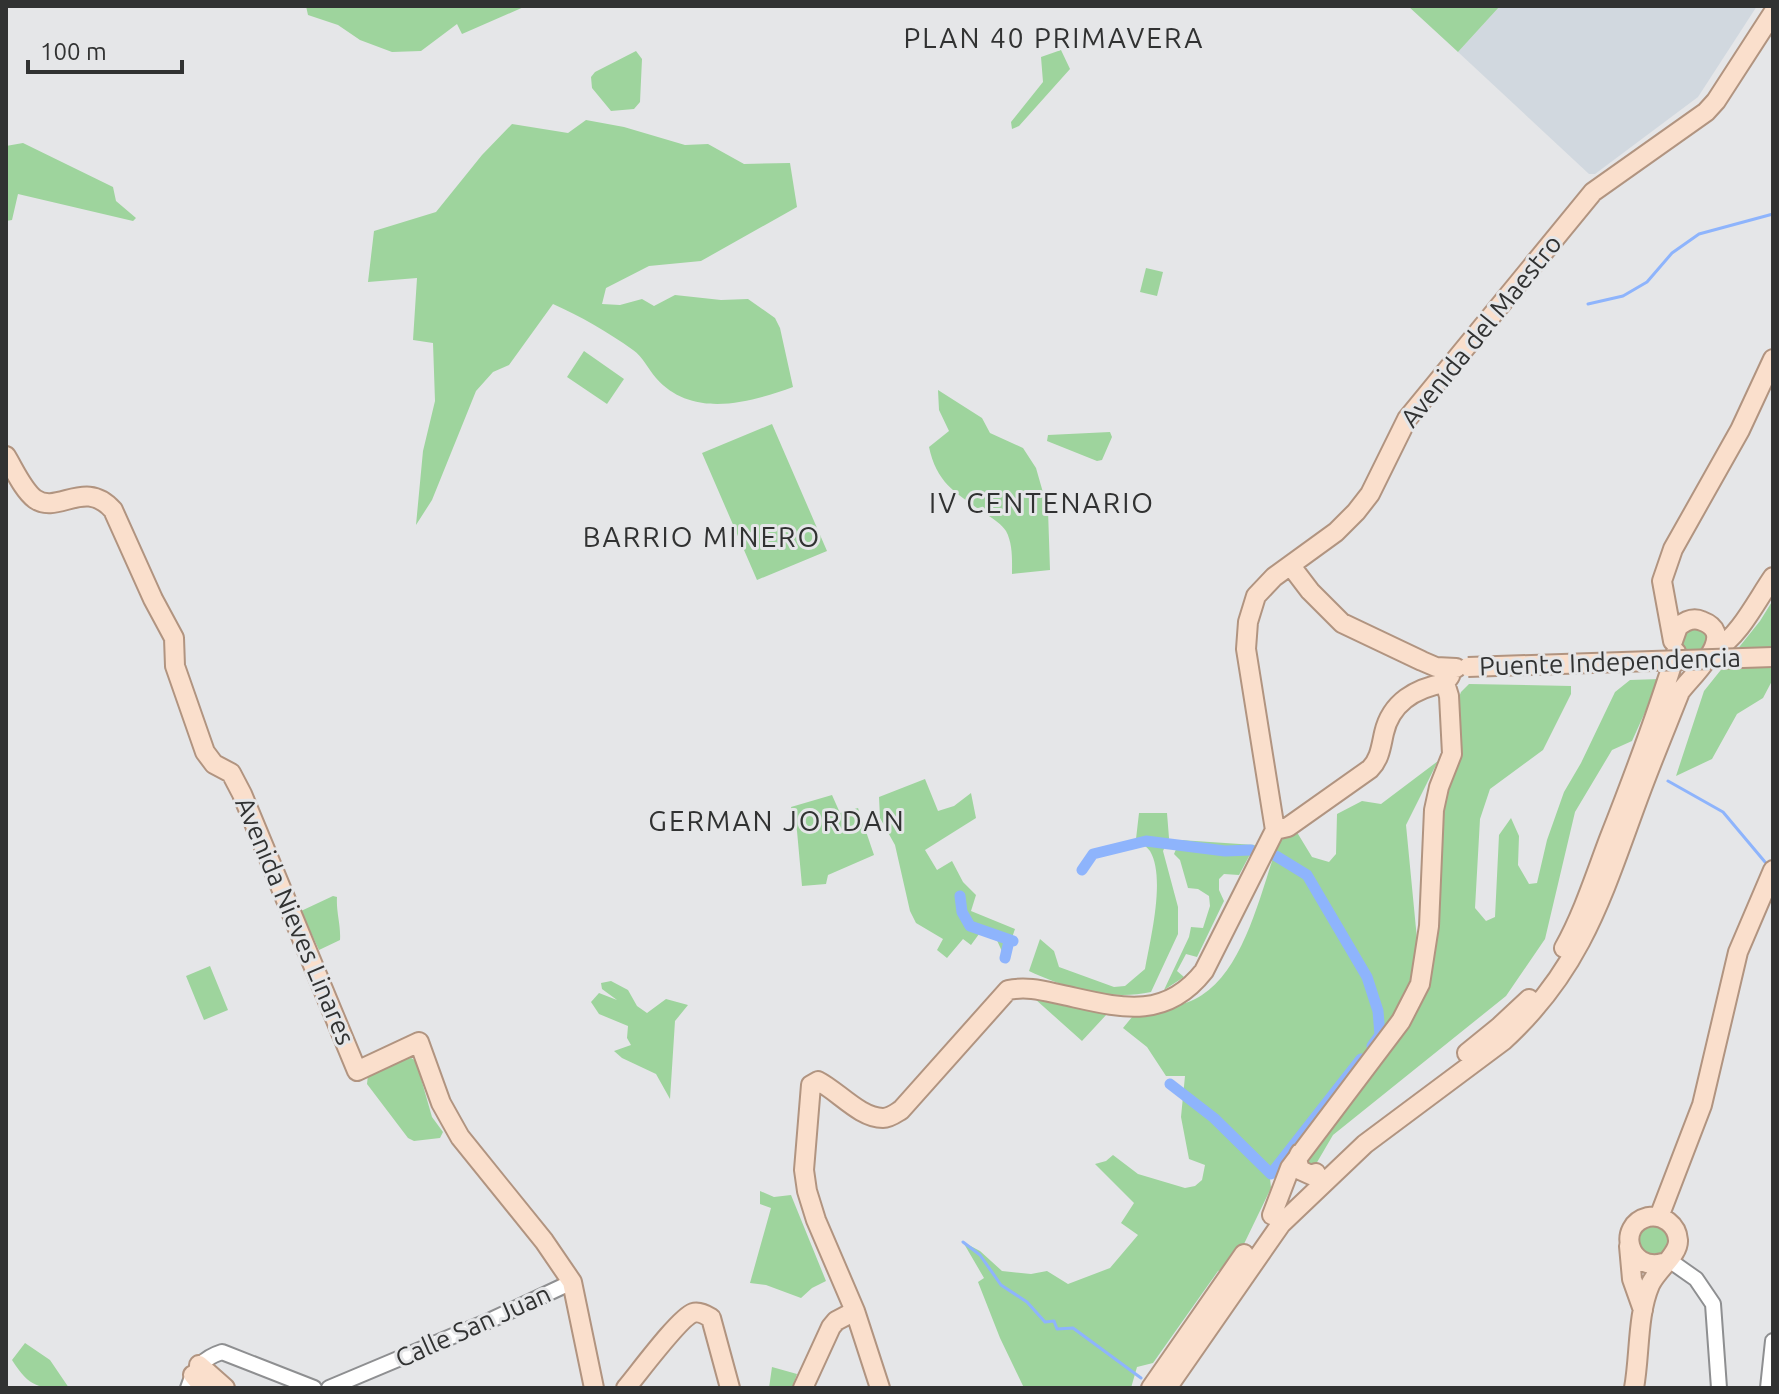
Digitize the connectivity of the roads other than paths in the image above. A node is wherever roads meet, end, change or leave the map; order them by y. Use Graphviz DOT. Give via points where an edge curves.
graph roads {
  1 [pos="1773,13"];
  2 [pos="1773,359"];
  3 [pos="6,456"];
  4 [pos="1291,566"];
  5 [pos="1666,568"];
  6 [pos="1773,577"];
  7 [pos="1748,612"];
  8 [pos="1702,622"];
  9 [pos="1674,646"];
  10 [pos="1710,655"];
  11 [pos="1773,657"];
  12 [pos="1773,667"];
  13 [pos="1468,672"];
  14 [pos="1442,676"];
  15 [pos="1272,838"];
  16 [pos="1773,872"];
  17 [pos="1300,1153"];
  18 [pos="1316,1173"];
  19 [pos="1272,1215"];
  20 [pos="1659,1217"];
  21 [pos="1629,1243"];
  22 [pos="1666,1261"];
  23 [pos="572,1282"];
  24 [pos="855,1311"];
  25 [pos="1643,1311"];
  26 [pos="1773,1341"];
  27 [pos="198,1375"];
  28 [pos="225,1388"];
  29 [pos="314,1388"];
  30 [pos="329,1388"];
  31 [pos="594,1388"];
  32 [pos="626,1388"];
  33 [pos="730,1388"];
  34 [pos="803,1388"];
  35 [pos="880,1388"];
  36 [pos="1151,1388"];
  37 [pos="1167,1388"];
  38 [pos="1634,1388"];
  39 [pos="1719,1388"];
  40 [pos="1768,1388"];
  1 -- 4 [label="main road, Avenida del Maestro" via="1706,112 1593,192 1407,419 1356,512"];
  2 -- 5 [label="main road"];
  3 -- 23 [label="main road, Avenida Nieves Linares" via="40,502 95,497 113,510 174,638 175,666 205,752 231,773 242,794 357,1071 419,1042 460,1137"];
  4 -- 14 [label="main road" via="1342,623"];
  4 -- 15 [label="main road, Avenida del Maestro" via="1256,596 1246,649"];
  5 -- 8 [label="main road" via="1676,602"];
  5 -- 9 [label="main road" via="1662,581"];
  6 -- 7 [label="main road"];
  7 -- 8 [label="main road" via="1725,623"];
  7 -- 10 [label="main road"];
  8 -- 9 [label="main road" via="1678,627"];
  8 -- 10 [label="main road" via="1716,636"];
  9 -- 10 [label="main road" via="1690,662"];
  9 -- 18 [label="main road" via="1661,700 1580,914 1545,979 1499,1027"];
  10 -- 37 [label="main road" via="1680,692 1597,911 1561,977 1503,1041 1365,1144 1281,1224"];
  11 -- 13 [label="main road, Puente Independencia, bridge"];
  12 -- 13 [label="main road, Puente Independencia"];
  13 -- 14 [label="main road, Puente Independencia"];
  14 -- 15 [label="main road" via="1389,716 1378,759 1370,769"];
  14 -- 17 [label="main road" via="1453,745 1434,810 1429,926 1420,984 1401,1021"];
  15 -- 24 [label="main road" via="1204,971 1172,999 1122,1008 1030,987 1008,990 901,1110 882,1119 818,1081 811,1085 807,1191"];
  16 -- 20 [label="main road" via="1738,952 1702,1105"];
  17 -- 18 [label="main road" via="1300,1170"];
  17 -- 19 [label="main road"];
  18 -- 19 [label="main road"];
  19 -- 36 [label="main road"];
  20 -- 21 [label="main road" via="1637,1223"];
  20 -- 22 [label="main road" via="1672,1225 1678,1239"];
  21 -- 22 [label="main road" via="1641,1262"];
  21 -- 25 [label="main road" via="1632,1279"];
  22 -- 25 [label="main road" via="1649,1287"];
  22 -- 39 [label="street" via="1696,1279 1713,1304"];
  23 -- 30 [label="street, Calle San Juan"];
  23 -- 31 [label="main road"];
  24 -- 34 [label="main road" via="831,1327"];
  24 -- 35 [label="main road"];
  25 -- 38 [label="main road"];
  26 -- 40 [label="street"];
  27 -- 28 [label="main road"];
  27 -- 29 [label="street" via="222,1352"];
  32 -- 33 [label="main road" via="693,1313 711,1318"];
}
